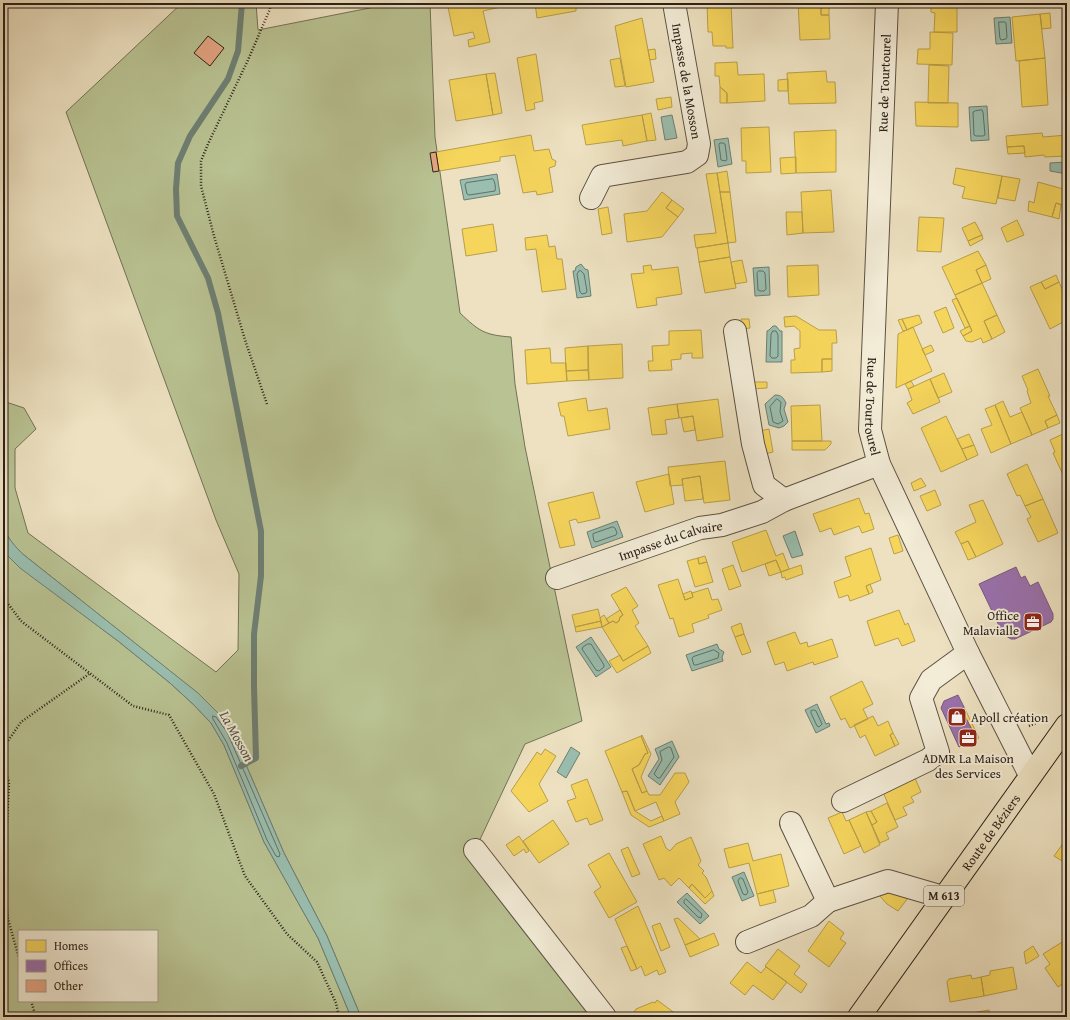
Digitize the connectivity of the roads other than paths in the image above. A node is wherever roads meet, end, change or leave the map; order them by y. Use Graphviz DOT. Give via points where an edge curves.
graph roads {
  1 [pos="674,3"];
  2 [pos="887,3"];
  3 [pos="591,198"];
  4 [pos="734,332"];
  5 [pos="879,464"];
  6 [pos="784,500"];
  7 [pos="557,578"];
  8 [pos="968,653"];
  9 [pos="1065,727"];
  10 [pos="1030,775"];
  11 [pos="843,801"];
  12 [pos="791,823"];
  13 [pos="475,850"];
  14 [pos="944,897"];
  15 [pos="828,901"];
  16 [pos="747,942"];
  17 [pos="605,1017"];
  18 [pos="859,1017"];
  1 -- 3 [label="street, Impasse de la Mosson" via="699,144 697,155 687,162 602,176"];
  2 -- 5 [label="street, Rue de Tourtourel" via="870,430"];
  4 -- 6 [label="street" via="753,444 764,485"];
  5 -- 6 [label="street, Impasse du Calvaire"];
  5 -- 8 [label="street, Rue de Tourtourel"];
  6 -- 7 [label="street, Impasse du Calvaire" via="762,512 722,525 700,528"];
  8 -- 10 [label="street, Rue de Tourtourel"];
  8 -- 11 [label="street" via="931,680 922,698 938,752 928,760"];
  9 -- 10 [label="main road, Route de Béziers / M 613"];
  10 -- 14 [label="main road, Route de Béziers / M 613"];
  12 -- 15 [label="street"];
  13 -- 17 [label="street"];
  14 -- 15 [label="street" via="888,881"];
  14 -- 18 [label="main road, Route de Béziers / M 613"];
  15 -- 16 [label="street" via="811,916"];
}
